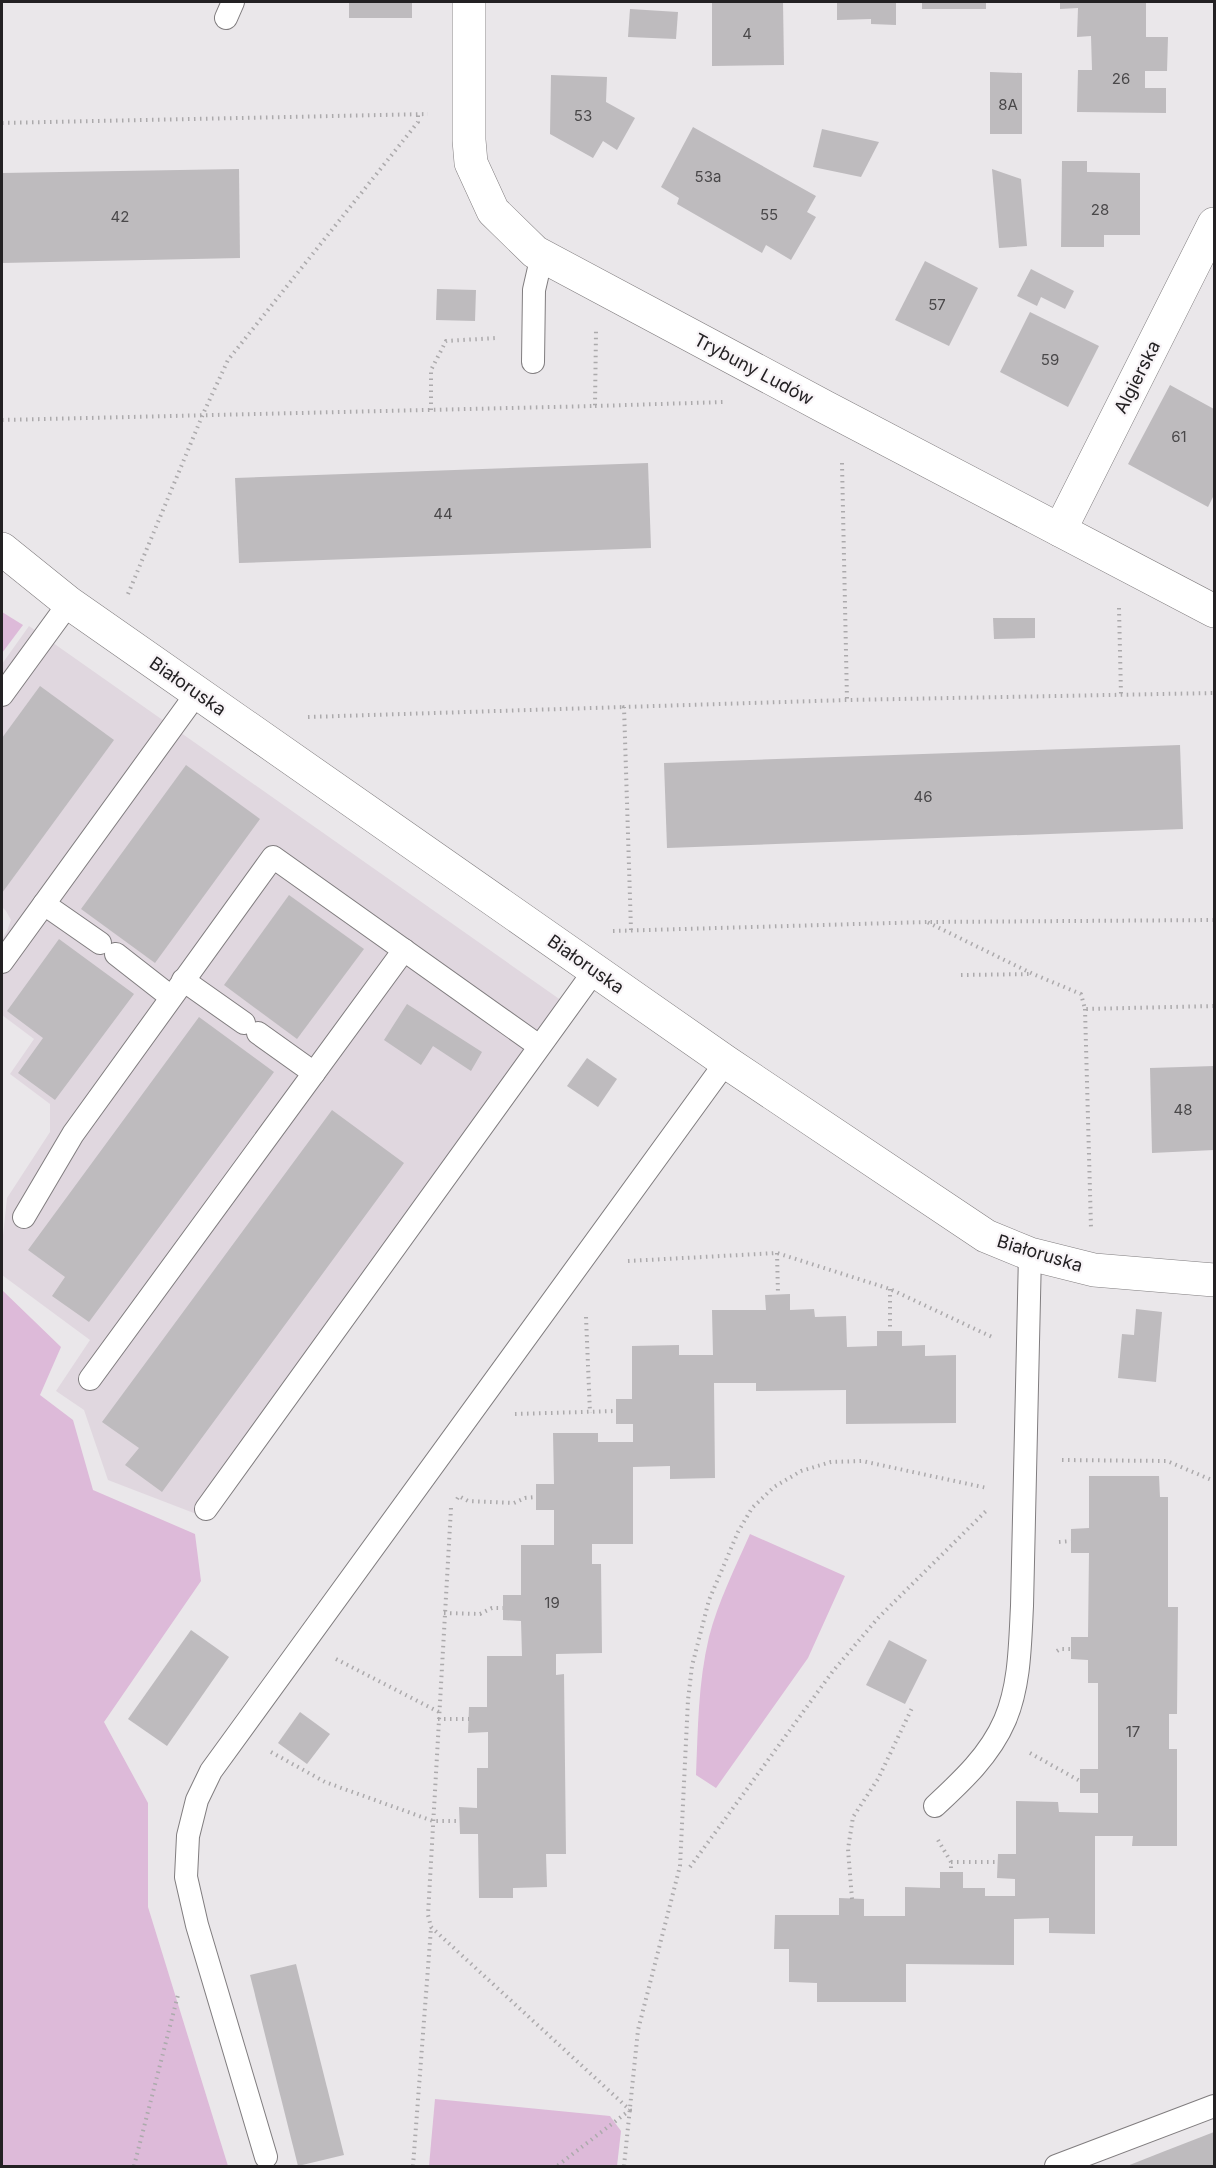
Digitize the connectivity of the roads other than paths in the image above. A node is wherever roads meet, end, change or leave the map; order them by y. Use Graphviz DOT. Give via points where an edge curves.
graph roads {
  1 [pos="469,2"];
  2 [pos="1215,224"];
  3 [pos="542,255"];
  4 [pos="532,362"];
  5 [pos="1060,530"];
  6 [pos="2,549"];
  7 [pos="69,603"];
  8 [pos="1215,611"];
  9 [pos="197,693"];
  10 [pos="2,695"];
  11 [pos="44,904"];
  12 [pos="404,950"];
  13 [pos="2,962"];
  14 [pos="595,970"];
  15 [pos="177,988"];
  16 [pos="539,1046"];
  17 [pos="726,1062"];
  18 [pos="314,1073"];
  19 [pos="24,1217"];
  20 [pos="1030,1254"];
  21 [pos="1215,1280"];
  22 [pos="90,1379"];
  23 [pos="206,1509"];
  24 [pos="935,1806"];
  25 [pos="1215,2106"];
  26 [pos="266,2157"];
  27 [pos="1056,2166"];
  1 -- 3 [label="street, Trybuny Ludów" via="471,163 494,211"];
  2 -- 5 [label="street, Algierska"];
  3 -- 4 [label="lane" via="534,290"];
  3 -- 5 [label="street, Trybuny Ludów"];
  5 -- 8 [label="street, Trybuny Ludów"];
  6 -- 7 [label="street, Białoruska"];
  7 -- 9 [label="street, Białoruska"];
  7 -- 10 [label="lane"];
  9 -- 11 [label="lane"];
  9 -- 14 [label="street, Białoruska"];
  11 -- 13 [label="lane"];
  11 -- 15 [label="lane" via="108,948"];
  12 -- 15 [label="lane" via="273,857"];
  12 -- 16 [label="lane"];
  12 -- 18 [label="lane"];
  14 -- 16 [label="lane"];
  14 -- 17 [label="street, Białoruska"];
  15 -- 18 [label="lane" via="251,1028"];
  15 -- 19 [label="lane" via="73,1134"];
  16 -- 23 [label="lane"];
  17 -- 20 [label="street, Białoruska" via="986,1236"];
  17 -- 26 [label="lane" via="211,1771 197,1800 188,1836 186,1877"];
  18 -- 22 [label="lane"];
  20 -- 21 [label="street, Białoruska" via="1094,1270"];
  20 -- 24 [label="lane" via="1022,1606 1015,1685 1005,1720 987,1752"];
  25 -- 27 [label="lane"];
}
